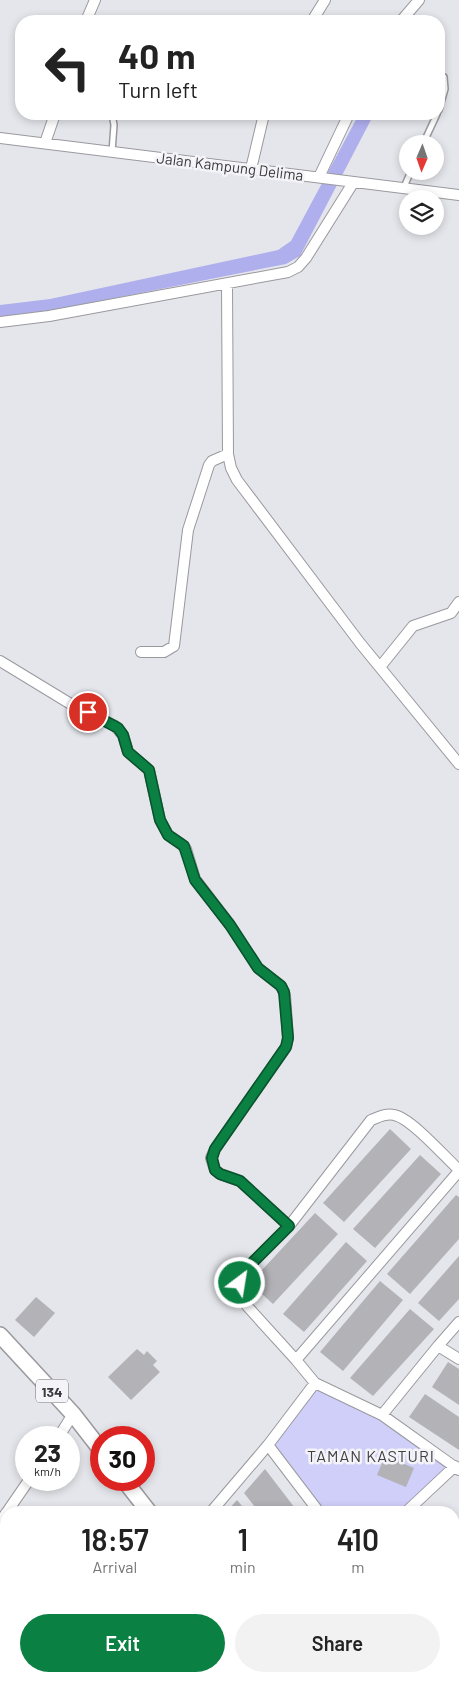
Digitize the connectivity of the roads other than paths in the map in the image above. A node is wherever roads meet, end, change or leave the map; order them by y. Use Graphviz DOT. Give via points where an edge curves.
graph roads {
  1 [pos="95,0"];
  2 [pos="325,0"];
  3 [pos="419,0"];
  4 [pos="89,15"];
  5 [pos="316,15"];
  6 [pos="406,15"];
  7 [pos="53,120"];
  8 [pos="113,120"];
  9 [pos="263,120"];
  10 [pos="346,120"];
  11 [pos="434,120"];
  12 [pos="427,135"];
  13 [pos="0,138"];
  14 [pos="45,144"];
  15 [pos="112,152"];
  16 [pos="251,169"];
  17 [pos="320,177"];
  18 [pos="407,180"];
  19 [pos="351,182"];
  20 [pos="404,187"];
  21 [pos="459,194"];
  22 [pos="227,284"];
  23 [pos="0,322"];
  24 [pos="228,454"];
  25 [pos="459,602"];
  26 [pos="142,652"];
  27 [pos="0,660"];
  28 [pos="380,667"];
  29 [pos="459,764"];
  30 [pos="459,1171"];
  31 [pos="289,1226"];
  32 [pos="459,1322"];
  33 [pos="0,1335"];
  34 [pos="438,1346"];
  35 [pos="459,1358"];
  36 [pos="296,1360"];
  37 [pos="315,1384"];
  38 [pos="74,1414"];
  39 [pos="382,1415"];
  40 [pos="66,1426"];
  41 [pos="90,1435"];
  42 [pos="268,1445"];
  43 [pos="457,1468"];
  44 [pos="22,1491"];
  45 [pos="133,1491"];
  46 [pos="12,1506"];
  47 [pos="144,1506"];
  48 [pos="216,1506"];
  49 [pos="314,1506"];
  50 [pos="413,1506"];
  1 -- 4 [label="street"];
  2 -- 5 [label="street"];
  3 -- 6 [label="street"];
  7 -- 14 [label="street"];
  8 -- 15 [label="lane"];
  9 -- 16 [label="street"];
  10 -- 17 [label="street"];
  11 -- 12 [label="lane"];
  13 -- 14 [label="street, Jalan Kampung Delima"];
  14 -- 15 [label="street, Jalan Kampung Delima"];
  15 -- 16 [label="street, Jalan Kampung Delima"];
  16 -- 17 [label="street, Jalan Kampung Delima"];
  17 -- 19 [label="street, Jalan Kampung Delima"];
  18 -- 20 [label="lane"];
  19 -- 20 [label="street, Jalan Kampung Delima"];
  19 -- 22 [label="street" via="298,267 277,275"];
  20 -- 21 [label="street, Jalan Kampung Delima"];
  22 -- 23 [label="street"];
  22 -- 24 [label="street"];
  24 -- 26 [label="street" via="209,464 188,530 174,646 164,652"];
  24 -- 28 [label="street" via="237,480"];
  25 -- 28 [label="street" via="451,613 413,626"];
  27 -- 31 [label="street" via="121,731 128,752 149,770 160,820 168,835 184,846 195,880 258,968 283,989 287,1044 212,1158 213,1167 220,1174 240,1181"];
  28 -- 29 [label="street"];
  30 -- 31 [label="street" via="408,1121 394,1114 383,1115 371,1120"];
  30 -- 36 [label="street"];
  31 -- 36 [label="street" via="243,1272 240,1283 241,1295 247,1306"];
  32 -- 34 [label="street"];
  33 -- 38 [label="main road, 134"];
  34 -- 35 [label="street"];
  34 -- 39 [label="street"];
  36 -- 37 [label="street"];
  37 -- 39 [label="street"];
  37 -- 42 [label="street"];
  38 -- 40 [label="street"];
  38 -- 41 [label="main road, 134"];
  39 -- 43 [label="street"];
  42 -- 48 [label="street"];
  42 -- 49 [label="street"];
  43 -- 50 [label="street"];
  44 -- 46 [label="street"];
  45 -- 47 [label="main road"];
}
